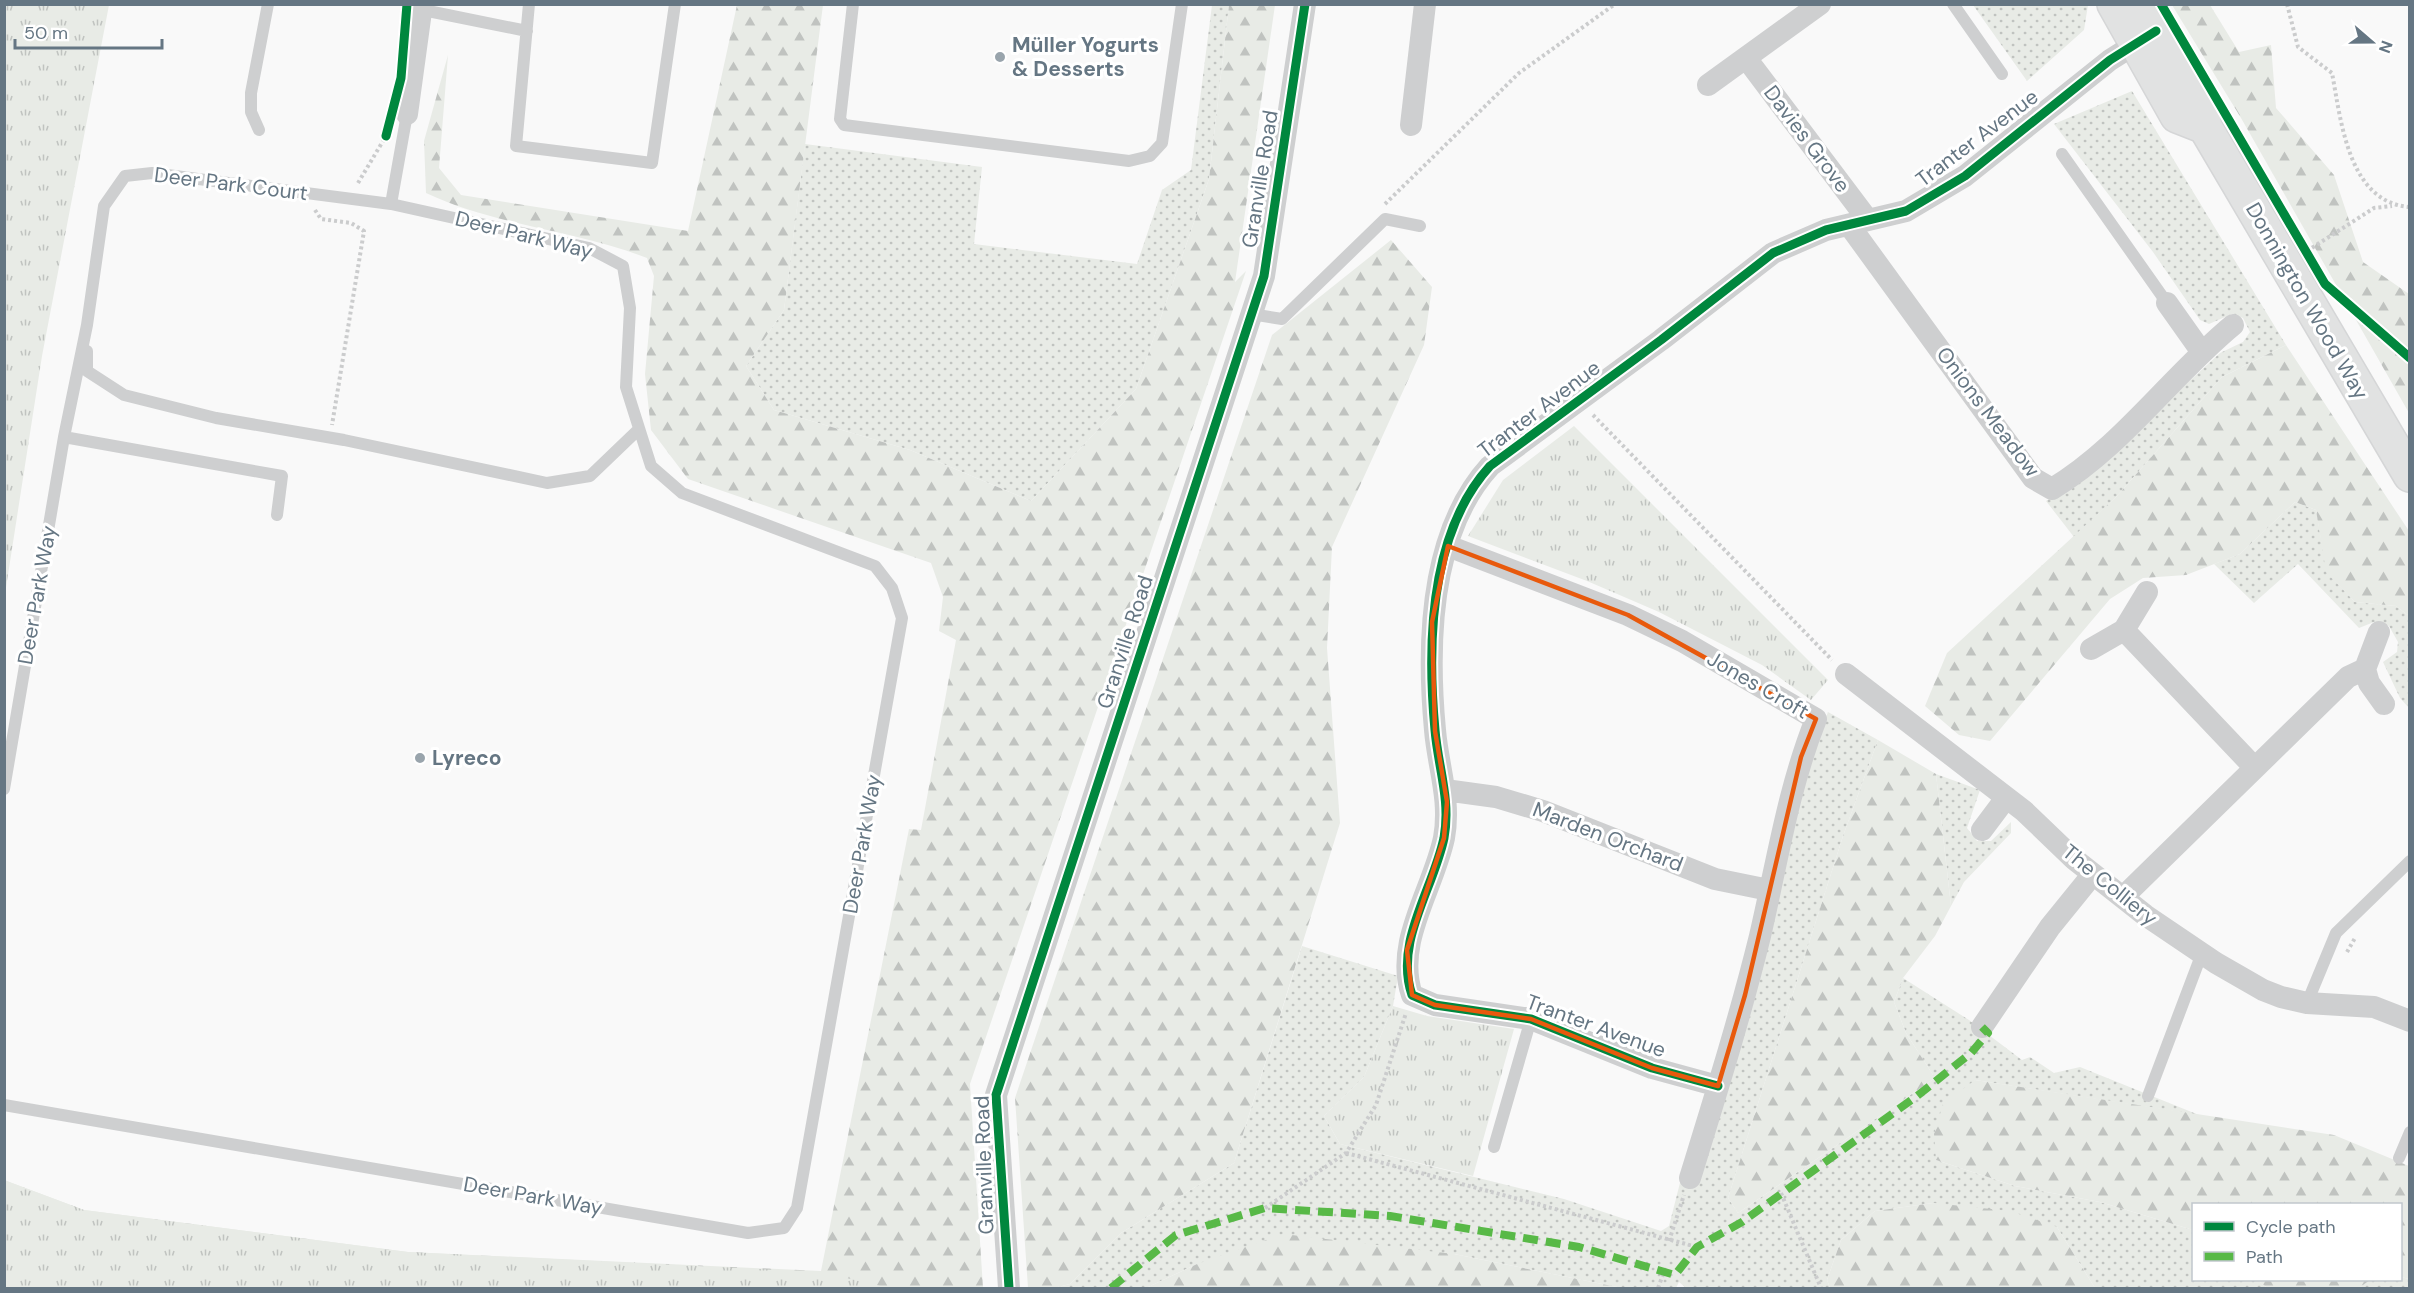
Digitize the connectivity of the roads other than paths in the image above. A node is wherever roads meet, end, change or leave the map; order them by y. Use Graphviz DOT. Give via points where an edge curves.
graph roads {
  1 [pos="268,4"];
  2 [pos="529,4"];
  3 [pos="675,4"];
  4 [pos="854,4"];
  5 [pos="1182,4"];
  6 [pos="1305,4"];
  7 [pos="1425,4"];
  8 [pos="1820,4"];
  9 [pos="1953,4"];
  10 [pos="2114,4"];
  11 [pos="422,7"];
  12 [pos="2144,26"];
  13 [pos="527,31"];
  14 [pos="1746,58"];
  15 [pos="2002,74"];
  16 [pos="1708,85"];
  17 [pos="398,119"];
  18 [pos="1411,125"];
  19 [pos="259,130"];
  20 [pos="2062,153"];
  21 [pos="391,204"];
  22 [pos="1859,223"];
  23 [pos="1420,226"];
  24 [pos="2167,303"];
  25 [pos="1251,314"];
  26 [pos="87,325"];
  27 [pos="2233,325"];
  28 [pos="2201,351"];
  29 [pos="639,429"];
  30 [pos="64,437"];
  31 [pos="2409,475"];
  32 [pos="277,514"];
  33 [pos="1448,546"];
  34 [pos="2147,591"];
  35 [pos="2124,630"];
  36 [pos="2379,632"];
  37 [pos="2091,649"];
  38 [pos="2365,669"];
  39 [pos="1846,674"];
  40 [pos="2384,704"];
  41 [pos="2254,767"];
  42 [pos="4,789"];
  43 [pos="1445,790"];
  44 [pos="2006,798"];
  45 [pos="1983,830"];
  46 [pos="2409,861"];
  47 [pos="2093,874"];
  48 [pos="1769,890"];
  49 [pos="2123,897"];
  50 [pos="2202,953"];
  51 [pos="2307,1003"];
  52 [pos="1532,1019"];
  53 [pos="2409,1021"];
  54 [pos="1982,1027"];
  55 [pos="1718,1086"];
  56 [pos="2148,1096"];
  57 [pos="4,1105"];
  58 [pos="2409,1132"];
  59 [pos="1494,1147"];
  60 [pos="2400,1158"];
  61 [pos="1690,1178"];
  62 [pos="1009,1288"];
  1 -- 19 [label="lane" via="251,93 251,112"];
  2 -- 13 [label="lane"];
  3 -- 13 [label="lane" via="652,163 516,146"];
  4 -- 5 [label="lane" via="840,118 844,125 1128,161 1150,156 1162,143"];
  6 -- 25 [label="street, Granville Road" via="1264,276"];
  7 -- 18 [label="street"];
  8 -- 14 [label="street"];
  9 -- 15 [label="lane"];
  10 -- 12 [label="main road, Donnington Wood Way"];
  11 -- 13 [label="lane"];
  11 -- 17 [label="street"];
  12 -- 22 [label="street, Tranter Avenue" via="2091,75 1965,176 1906,211"];
  12 -- 31 [label="main road, Donnington Wood Way" via="2177,116 2205,128"];
  14 -- 16 [label="street"];
  14 -- 22 [label="street, Davies Grove"];
  17 -- 21 [label="lane"];
  20 -- 24 [label="lane"];
  21 -- 26 [label="lane, Deer Park Court" via="152,173 125,176 104,206"];
  21 -- 29 [label="lane, Deer Park Way" via="589,248 623,266 630,308 626,387"];
  22 -- 28 [label="street, Onions Meadow" via="2033,478 2052,489 2073,477 2125,431"];
  22 -- 33 [label="street, Tranter Avenue" via="1826,230 1773,253 1490,466 1472,485"];
  23 -- 25 [label="lane" via="1384,219 1282,319"];
  24 -- 28 [label="street"];
  25 -- 62 [label="street, Granville Road" via="996,1095"];
  26 -- 29 [label="lane" via="87,371 124,395 216,418 547,483 590,476"];
  26 -- 30 [label="lane, Deer Park Court"];
  27 -- 28 [label="street, Onions Meadow"];
  29 -- 57 [label="lane, Deer Park Way" via="651,466 682,493 876,566 892,588 902,618 797,1208 784,1228 748,1233"];
  30 -- 32 [label="lane" via="282,476"];
  30 -- 42 [label="lane, Deer Park Way"];
  33 -- 43 [label="street, Tranter Avenue" via="1432,622 1435,731"];
  33 -- 48 [label="street, Jones Croft" via="1628,615 1682,641 1816,719 1801,757"];
  34 -- 35 [label="street"];
  35 -- 37 [label="street"];
  35 -- 41 [label="street"];
  36 -- 38 [label="street"];
  38 -- 40 [label="street"];
  38 -- 41 [label="street" via="2348,677"];
  39 -- 44 [label="street, The Colliery"];
  41 -- 49 [label="street"];
  43 -- 48 [label="street, Marden Orchard" via="1496,797 1543,811 1715,879"];
  43 -- 52 [label="street, Tranter Avenue" via="1444,838 1407,950 1406,979 1412,995 1435,1005"];
  44 -- 45 [label="street"];
  44 -- 47 [label="street, The Colliery"];
  46 -- 51 [label="lane" via="2336,933"];
  47 -- 49 [label="street, The Colliery"];
  47 -- 54 [label="street" via="2050,927"];
  48 -- 55 [label="street, Jones Croft" via="1745,995"];
  49 -- 50 [label="street, The Colliery"];
  50 -- 51 [label="street, The Colliery" via="2263,990"];
  50 -- 56 [label="lane"];
  51 -- 53 [label="street, The Colliery" via="2374,1007"];
  52 -- 55 [label="street, Tranter Avenue" via="1652,1068"];
  52 -- 59 [label="lane"];
  55 -- 61 [label="street, Jones Croft"];
  58 -- 60 [label="lane"];
}
